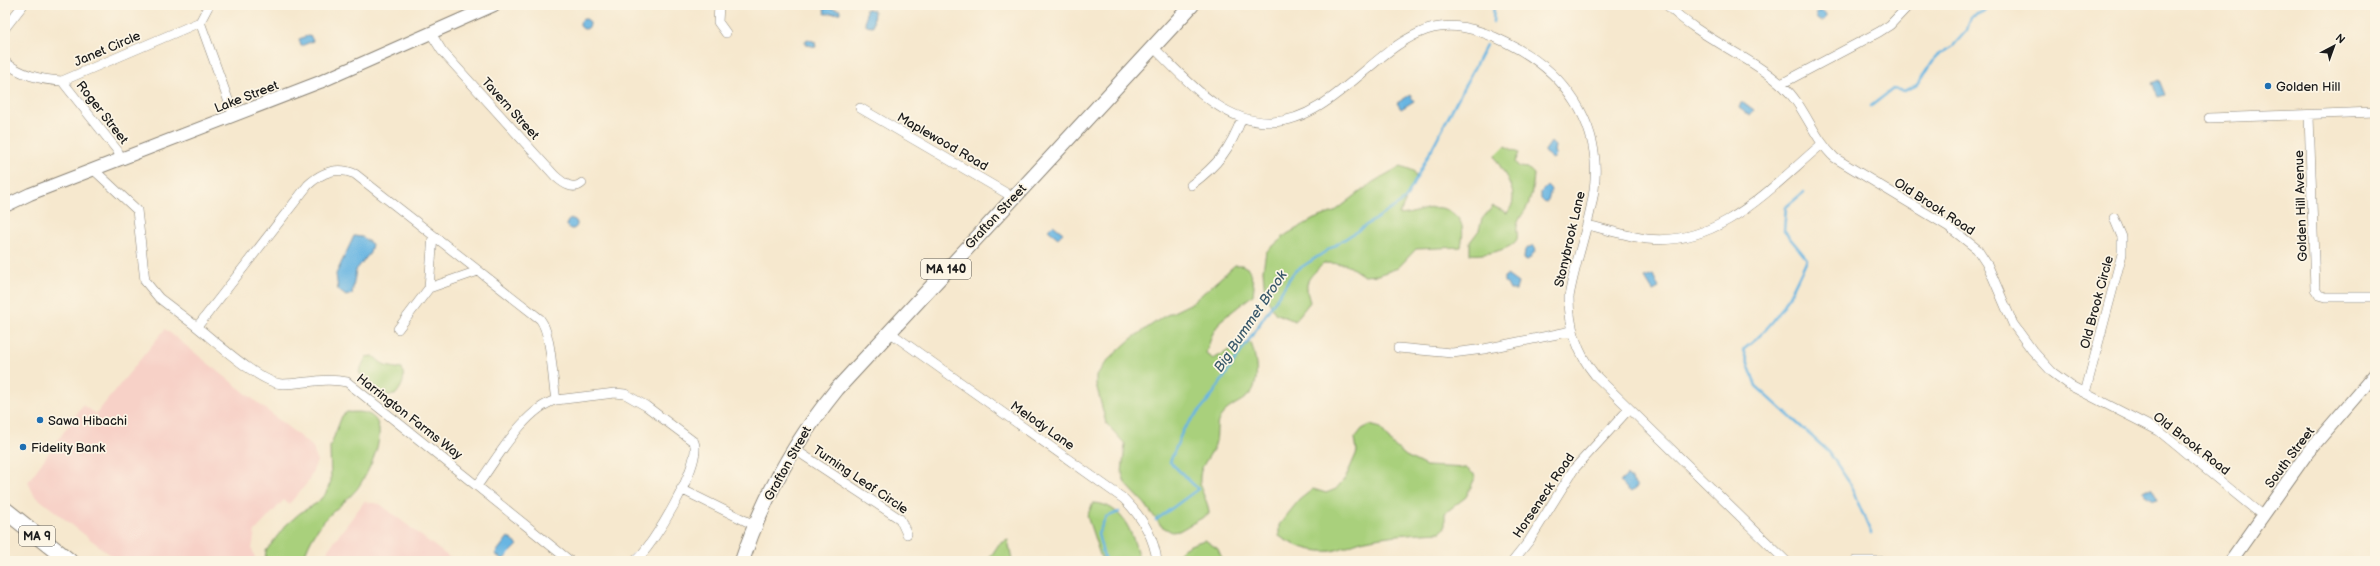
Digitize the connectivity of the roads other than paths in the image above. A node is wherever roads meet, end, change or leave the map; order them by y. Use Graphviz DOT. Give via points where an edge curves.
graph roads {
  1 [pos="23,5"];
  2 [pos="209,5"];
  3 [pos="494,5"];
  4 [pos="719,5"];
  5 [pos="1192,5"];
  6 [pos="1667,5"];
  7 [pos="1908,5"];
  8 [pos="200,22"];
  9 [pos="5,28"];
  10 [pos="430,32"];
  11 [pos="726,33"];
  12 [pos="1153,47"];
  13 [pos="5,62"];
  14 [pos="62,81"];
  15 [pos="1782,84"];
  16 [pos="860,108"];
  17 [pos="2375,112"];
  18 [pos="234,116"];
  19 [pos="2309,116"];
  20 [pos="1242,118"];
  21 [pos="2209,118"];
  22 [pos="1822,144"];
  23 [pos="122,160"];
  24 [pos="94,170"];
  25 [pos="582,183"];
  26 [pos="1191,184"];
  27 [pos="1012,199"];
  28 [pos="5,206"];
  29 [pos="2114,218"];
  30 [pos="1588,225"];
  31 [pos="433,235"];
  32 [pos="478,271"];
  33 [pos="429,288"];
  34 [pos="2375,296"];
  35 [pos="197,327"];
  36 [pos="398,329"];
  37 [pos="888,331"];
  38 [pos="1572,331"];
  39 [pos="1398,348"];
  40 [pos="2375,374"];
  41 [pos="2085,393"];
  42 [pos="556,400"];
  43 [pos="1629,409"];
  44 [pos="794,449"];
  45 [pos="477,486"];
  46 [pos="681,489"];
  47 [pos="5,510"];
  48 [pos="2263,516"];
  49 [pos="5,524"];
  50 [pos="754,525"];
  51 [pos="907,534"];
  52 [pos="53,561"];
  53 [pos="69,561"];
  54 [pos="570,561"];
  55 [pos="635,561"];
  56 [pos="742,561"];
  57 [pos="1157,561"];
  58 [pos="1513,561"];
  59 [pos="1786,561"];
  60 [pos="1855,561"];
  61 [pos="1882,561"];
  62 [pos="2231,561"];
  1 -- 9 [label="street"];
  2 -- 8 [label="street"];
  3 -- 10 [label="street, Lake Street"];
  4 -- 11 [label="street" via="718,22"];
  5 -- 12 [label="main road, Grafton Street / MA 140"];
  6 -- 15 [label="street, Old Brook Road" via="1686,21"];
  7 -- 15 [label="street" via="1890,25 1879,32"];
  8 -- 14 [label="street, Janet Circle"];
  8 -- 18 [label="street"];
  10 -- 18 [label="street, Lake Street" via="320,82"];
  10 -- 25 [label="street, Tavern Street" via="442,51 555,176 571,186"];
  12 -- 20 [label="street, Stonybrook Lane" via="1209,99"];
  12 -- 27 [label="main road, Grafton Street / MA 140"];
  13 -- 14 [label="street, Janet Circle" via="20,72 46,80"];
  14 -- 23 [label="street, Roger Street" via="117,150"];
  15 -- 22 [label="street, Old Brook Road"];
  16 -- 27 [label="street, Maplewood Road" via="974,173"];
  17 -- 19 [label="street"];
  18 -- 23 [label="street, Lake Street"];
  19 -- 21 [label="street"];
  19 -- 34 [label="street, Golden Hill Avenue" via="2314,287 2318,294 2331,297"];
  20 -- 26 [label="street" via="1226,152 1212,169"];
  20 -- 30 [label="street, Stonybrook Lane" via="1273,122 1298,117 1320,105 1396,46 1418,33 1436,27 1456,26 1476,30 1520,50 1541,63 1570,94 1582,112 1589,129 1595,169"];
  22 -- 30 [label="street" via="1731,219 1696,235 1648,239"];
  22 -- 41 [label="street, Old Brook Road" via="1843,164 1949,227 1977,249 1988,266 2005,308 2025,341 2052,372"];
  23 -- 24 [label="street, Lake Street"];
  24 -- 28 [label="street, Lake Street"];
  24 -- 35 [label="street, Harrington Farms Way" via="137,210 143,273 149,288"];
  27 -- 37 [label="main road, Grafton Street / MA 140"];
  29 -- 41 [label="street, Old Brook Circle" via="2122,237 2122,254"];
  30 -- 38 [label="street, Stonybrook Lane" via="1570,297"];
  31 -- 32 [label="street"];
  31 -- 33 [label="street"];
  31 -- 35 [label="street" via="355,174 342,170 325,172 308,185 294,201"];
  32 -- 33 [label="street"];
  32 -- 42 [label="street" via="542,321 548,340"];
  33 -- 36 [label="street"];
  35 -- 45 [label="street, Harrington Farms Way" via="268,381 283,384 325,379 347,382"];
  37 -- 44 [label="main road, Grafton Street / MA 140" via="837,388 811,421"];
  37 -- 57 [label="street, Melody Lane" via="1124,499 1147,528"];
  38 -- 39 [label="street" via="1458,352"];
  38 -- 43 [label="street, Stonybrook Lane" via="1586,363"];
  40 -- 48 [label="street, South Street" via="2308,452"];
  41 -- 48 [label="street, Old Brook Road" via="2161,432"];
  42 -- 45 [label="street" via="540,406 524,422"];
  42 -- 46 [label="street" via="619,392 633,397 690,437 695,446 693,462"];
  43 -- 58 [label="street, Horseneck Road" via="1574,469 1529,541"];
  43 -- 59 [label="street, Stonybrook Lane"];
  44 -- 50 [label="main road, Grafton Street / MA 140"];
  44 -- 51 [label="street, Turning Leaf Circle" via="897,516 903,522"];
  45 -- 54 [label="street, Harrington Farms Way"];
  46 -- 50 [label="street"];
  46 -- 55 [label="street" via="647,549"];
  47 -- 53 [label="highway, MA 9"];
  48 -- 62 [label="street, South Street"];
  49 -- 52 [label="highway, MA 9"];
  50 -- 56 [label="main road, Grafton Street / MA 140"];
  60 -- 61 [label="street"];
}
